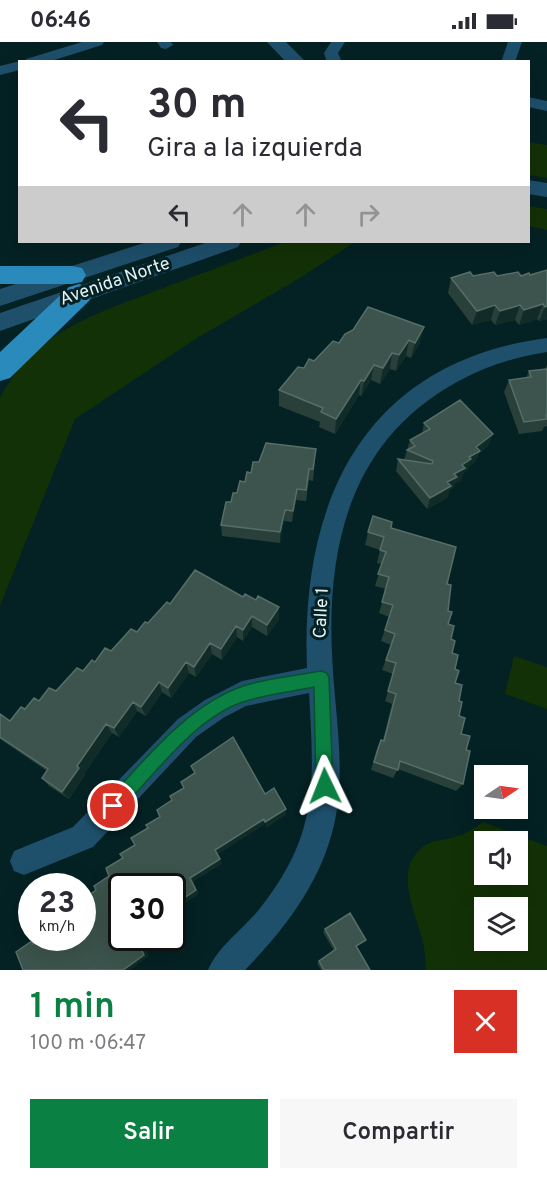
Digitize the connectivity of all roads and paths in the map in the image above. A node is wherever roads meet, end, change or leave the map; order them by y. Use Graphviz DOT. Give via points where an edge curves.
graph roads {
  1 [pos="97,42"];
  2 [pos="258,42"];
  3 [pos="276,42"];
  4 [pos="338,42"];
  5 [pos="515,42"];
  6 [pos="38,60"];
  7 [pos="277,60"];
  8 [pos="295,60"];
  9 [pos="334,60"];
  10 [pos="509,60"];
  11 [pos="18,66"];
  12 [pos="0,71"];
  13 [pos="530,102"];
  14 [pos="547,106"];
  15 [pos="530,187"];
  16 [pos="547,190"];
  17 [pos="530,196"];
  18 [pos="547,199"];
  19 [pos="168,243"];
  20 [pos="226,243"];
  21 [pos="0,275"];
  22 [pos="76,284"];
  23 [pos="0,298"];
  24 [pos="0,322"];
  25 [pos="547,345"];
  26 [pos="0,370"];
  27 [pos="321,678"];
  28 [pos="24,861"];
  29 [pos="223,970"];
  1 -- 6 [label="street"];
  2 -- 7 [label="street"];
  3 -- 8 [label="street"];
  4 -- 9 [label="street" via="331,53"];
  5 -- 10 [label="street"];
  11 -- 12 [label="street"];
  13 -- 14 [label="street"];
  15 -- 16 [label="street"];
  17 -- 18 [label="street"];
  19 -- 22 [label="street, Avenida Norte"];
  20 -- 22 [label="street, Avenida Norte"];
  21 -- 22 [label="highway"];
  22 -- 23 [label="street, Avenida Norte"];
  22 -- 24 [label="street, Avenida Norte"];
  22 -- 26 [label="highway"];
  25 -- 27 [label="street, Calle 1" via="480,362 431,385 385,423 368,445 339,501 330,535 319,629"];
  27 -- 28 [label="street" via="242,694 214,709 187,728 83,837"];
  27 -- 29 [label="street, Calle 1" via="325,786 320,825 303,868 279,909"];
}
